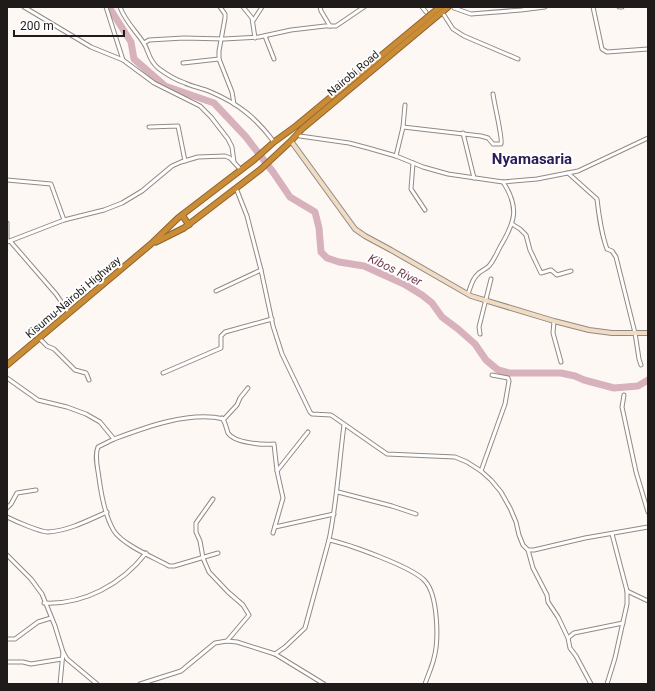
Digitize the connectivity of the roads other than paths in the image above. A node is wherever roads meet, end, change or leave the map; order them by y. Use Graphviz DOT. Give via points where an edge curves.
graph roads {
  1 [pos="24,7"];
  2 [pos="106,7"];
  3 [pos="120,7"];
  4 [pos="220,7"];
  5 [pos="243,7"];
  6 [pos="262,7"];
  7 [pos="320,7"];
  8 [pos="364,7"];
  9 [pos="422,7"];
  10 [pos="440,7"];
  11 [pos="448,7"];
  12 [pos="545,7"];
  13 [pos="593,7"];
  14 [pos="454,8"];
  15 [pos="426,12"];
  16 [pos="444,15"];
  17 [pos="253,21"];
  18 [pos="330,26"];
  19 [pos="266,36"];
  20 [pos="255,38"];
  21 [pos="222,39"];
  22 [pos="144,43"];
  23 [pos="648,49"];
  24 [pos="219,59"];
  25 [pos="274,59"];
  26 [pos="123,60"];
  27 [pos="518,60"];
  28 [pos="183,63"];
  29 [pos="493,94"];
  30 [pos="234,104"];
  31 [pos="405,105"];
  32 [pos="149,127"];
  33 [pos="403,127"];
  34 [pos="463,133"];
  35 [pos="300,136"];
  36 [pos="648,138"];
  37 [pos="291,141"];
  38 [pos="274,142"];
  39 [pos="396,156"];
  40 [pos="185,161"];
  41 [pos="234,162"];
  42 [pos="413,163"];
  43 [pos="241,170"];
  44 [pos="568,173"];
  45 [pos="474,178"];
  46 [pos="7,180"];
  47 [pos="503,182"];
  48 [pos="236,188"];
  49 [pos="425,210"];
  50 [pos="182,215"];
  51 [pos="64,220"];
  52 [pos="7,223"];
  53 [pos="512,224"];
  54 [pos="189,225"];
  55 [pos="8,242"];
  56 [pos="151,244"];
  57 [pos="262,270"];
  58 [pos="571,271"];
  59 [pos="491,279"];
  60 [pos="216,291"];
  61 [pos="468,294"];
  62 [pos="486,301"];
  63 [pos="69,313"];
  64 [pos="272,319"];
  65 [pos="554,321"];
  66 [pos="636,333"];
  67 [pos="648,333"];
  68 [pos="480,334"];
  69 [pos="40,338"];
  70 [pos="561,362"];
  71 [pos="7,365"];
  72 [pos="642,365"];
  73 [pos="163,373"];
  74 [pos="492,375"];
  75 [pos="7,378"];
  76 [pos="89,380"];
  77 [pos="248,388"];
  78 [pos="624,395"];
  79 [pos="222,418"];
  80 [pos="344,425"];
  81 [pos="308,432"];
  82 [pos="114,439"];
  83 [pos="277,471"];
  84 [pos="481,471"];
  85 [pos="36,490"];
  86 [pos="338,492"];
  87 [pos="213,499"];
  88 [pos="7,508"];
  89 [pos="107,512"];
  90 [pos="648,512"];
  91 [pos="334,514"];
  92 [pos="416,514"];
  93 [pos="7,517"];
  94 [pos="275,526"];
  95 [pos="648,527"];
  96 [pos="273,533"];
  97 [pos="612,534"];
  98 [pos="329,540"];
  99 [pos="528,550"];
  100 [pos="146,553"];
  101 [pos="218,553"];
  102 [pos="7,555"];
  103 [pos="203,558"];
  104 [pos="627,591"];
  105 [pos="648,601"];
  106 [pos="44,602"];
  107 [pos="51,618"];
  108 [pos="623,623"];
  109 [pos="568,638"];
  110 [pos="7,639"];
  111 [pos="226,641"];
  112 [pos="63,652"];
  113 [pos="275,654"];
  114 [pos="62,659"];
  115 [pos="7,662"];
  116 [pos="60,684"];
  117 [pos="97,684"];
  118 [pos="140,684"];
  119 [pos="324,684"];
  120 [pos="425,684"];
  121 [pos="591,684"];
  122 [pos="607,684"];
  1 -- 26 [label="street" via="91,47"];
  2 -- 26 [label="street"];
  3 -- 22 [label="street"];
  4 -- 21 [label="street" via="225,14"];
  5 -- 17 [label="street"];
  6 -- 17 [label="street"];
  7 -- 18 [label="street"];
  8 -- 18 [label="street" via="339,24"];
  9 -- 15 [label="street"];
  10 -- 38 [label="highway, Nairobi Road"];
  11 -- 37 [label="highway, Nairobi Road" via="303,128"];
  12 -- 14 [label="street" via="476,14"];
  13 -- 23 [label="street" via="604,51"];
  16 -- 27 [label="street" via="453,29"];
  17 -- 20 [label="street"];
  18 -- 19 [label="street" via="291,30"];
  19 -- 20 [label="street"];
  19 -- 25 [label="street"];
  20 -- 21 [label="street"];
  21 -- 22 [label="street" via="184,38 149,40"];
  21 -- 24 [label="street"];
  22 -- 30 [label="street" via="153,63 163,71 184,83 210,91"];
  24 -- 28 [label="street"];
  24 -- 30 [label="street"];
  26 -- 41 [label="street" via="154,83 200,106 228,139"];
  29 -- 34 [label="street" via="501,144 494,144 488,138"];
  30 -- 38 [label="street" via="252,117"];
  31 -- 33 [label="street"];
  32 -- 40 [label="street" via="178,126"];
  33 -- 34 [label="street"];
  33 -- 39 [label="street"];
  34 -- 45 [label="street"];
  35 -- 39 [label="street" via="349,143"];
  36 -- 44 [label="street" via="590,166"];
  37 -- 48 [label="highway, Nairobi Road"];
  37 -- 61 [label="main road" via="355,229"];
  38 -- 43 [label="highway, Nairobi Road"];
  39 -- 42 [label="street"];
  40 -- 41 [label="street" via="198,157 225,156"];
  40 -- 51 [label="street" via="172,166 142,192 122,203"];
  41 -- 43 [label="street"];
  42 -- 45 [label="street" via="448,174"];
  42 -- 49 [label="street" via="410,189"];
  43 -- 50 [label="highway, Nairobi Road"];
  44 -- 47 [label="street"];
  44 -- 66 [label="street" via="597,199 607,249 616,257"];
  45 -- 47 [label="street"];
  46 -- 51 [label="street" via="51,184"];
  47 -- 53 [label="street" via="513,204"];
  48 -- 54 [label="highway, Nairobi Road"];
  48 -- 57 [label="street" via="247,216"];
  50 -- 54 [label="highway"];
  50 -- 56 [label="highway, Nairobi Road"];
  51 -- 55 [label="street"];
  52 -- 55 [label="street"];
  53 -- 58 [label="street" via="526,235 541,273 551,270 557,275"];
  53 -- 61 [label="street" via="508,236 490,264 476,276"];
  54 -- 56 [label="highway, Nairobi Road"];
  55 -- 63 [label="street" via="51,288"];
  56 -- 63 [label="highway, Kisumu-Nairobi Highway"];
  57 -- 60 [label="street"];
  57 -- 64 [label="street"];
  59 -- 62 [label="street"];
  61 -- 62 [label="main road"];
  62 -- 65 [label="main road"];
  62 -- 68 [label="street" via="479,327"];
  63 -- 69 [label="highway, Kisumu-Nairobi Highway"];
  64 -- 73 [label="street" via="225,332 221,336 221,348"];
  64 -- 80 [label="street" via="282,354 310,412 328,414"];
  65 -- 66 [label="main road" via="589,330"];
  65 -- 70 [label="street" via="553,333"];
  66 -- 67 [label="main road"];
  66 -- 72 [label="street"];
  69 -- 71 [label="highway, Kisumu-Nairobi Highway"];
  69 -- 76 [label="street" via="75,370 86,373"];
  74 -- 84 [label="street" via="508,378 509,381 505,404"];
  75 -- 82 [label="street" via="38,400 86,414 100,422"];
  77 -- 79 [label="street" via="237,405 224,419"];
  78 -- 90 [label="street" via="622,407 636,472"];
  79 -- 82 [label="street" via="171,421"];
  79 -- 83 [label="street" via="232,437 260,445 274,444"];
  80 -- 84 [label="street" via="387,454 455,458"];
  80 -- 86 [label="street"];
  81 -- 83 [label="street"];
  82 -- 89 [label="street" via="97,449 100,487"];
  83 -- 94 [label="street" via="283,498"];
  84 -- 99 [label="street" via="501,492 516,522 521,540"];
  85 -- 88 [label="street" via="17,493"];
  86 -- 91 [label="street"];
  86 -- 92 [label="street"];
  87 -- 103 [label="street" via="196,523"];
  89 -- 93 [label="street" via="71,527 49,532"];
  89 -- 100 [label="street" via="115,532"];
  91 -- 94 [label="street"];
  91 -- 98 [label="street"];
  94 -- 96 [label="street"];
  95 -- 97 [label="street"];
  97 -- 99 [label="street"];
  97 -- 104 [label="street"];
  98 -- 113 [label="street" via="305,628"];
  98 -- 120 [label="street" via="395,564 425,581 430,589 437,628 434,657"];
  99 -- 109 [label="street" via="548,602"];
  100 -- 103 [label="street" via="172,566"];
  100 -- 106 [label="street" via="125,576 106,588 71,602"];
  101 -- 103 [label="street"];
  102 -- 106 [label="street" via="31,579 42,594"];
  103 -- 111 [label="street" via="209,572 243,605 249,615"];
  104 -- 105 [label="street"];
  104 -- 108 [label="street"];
  106 -- 107 [label="street"];
  107 -- 110 [label="street" via="38,622 15,639"];
  107 -- 112 [label="street"];
  108 -- 109 [label="street" via="574,633"];
  108 -- 122 [label="street"];
  109 -- 121 [label="street" via="570,648"];
  111 -- 113 [label="street"];
  111 -- 118 [label="street" via="215,642 180,671"];
  112 -- 114 [label="street"];
  112 -- 117 [label="street" via="67,659"];
  113 -- 119 [label="street"];
  114 -- 115 [label="street" via="31,664"];
  114 -- 116 [label="street"];
}
